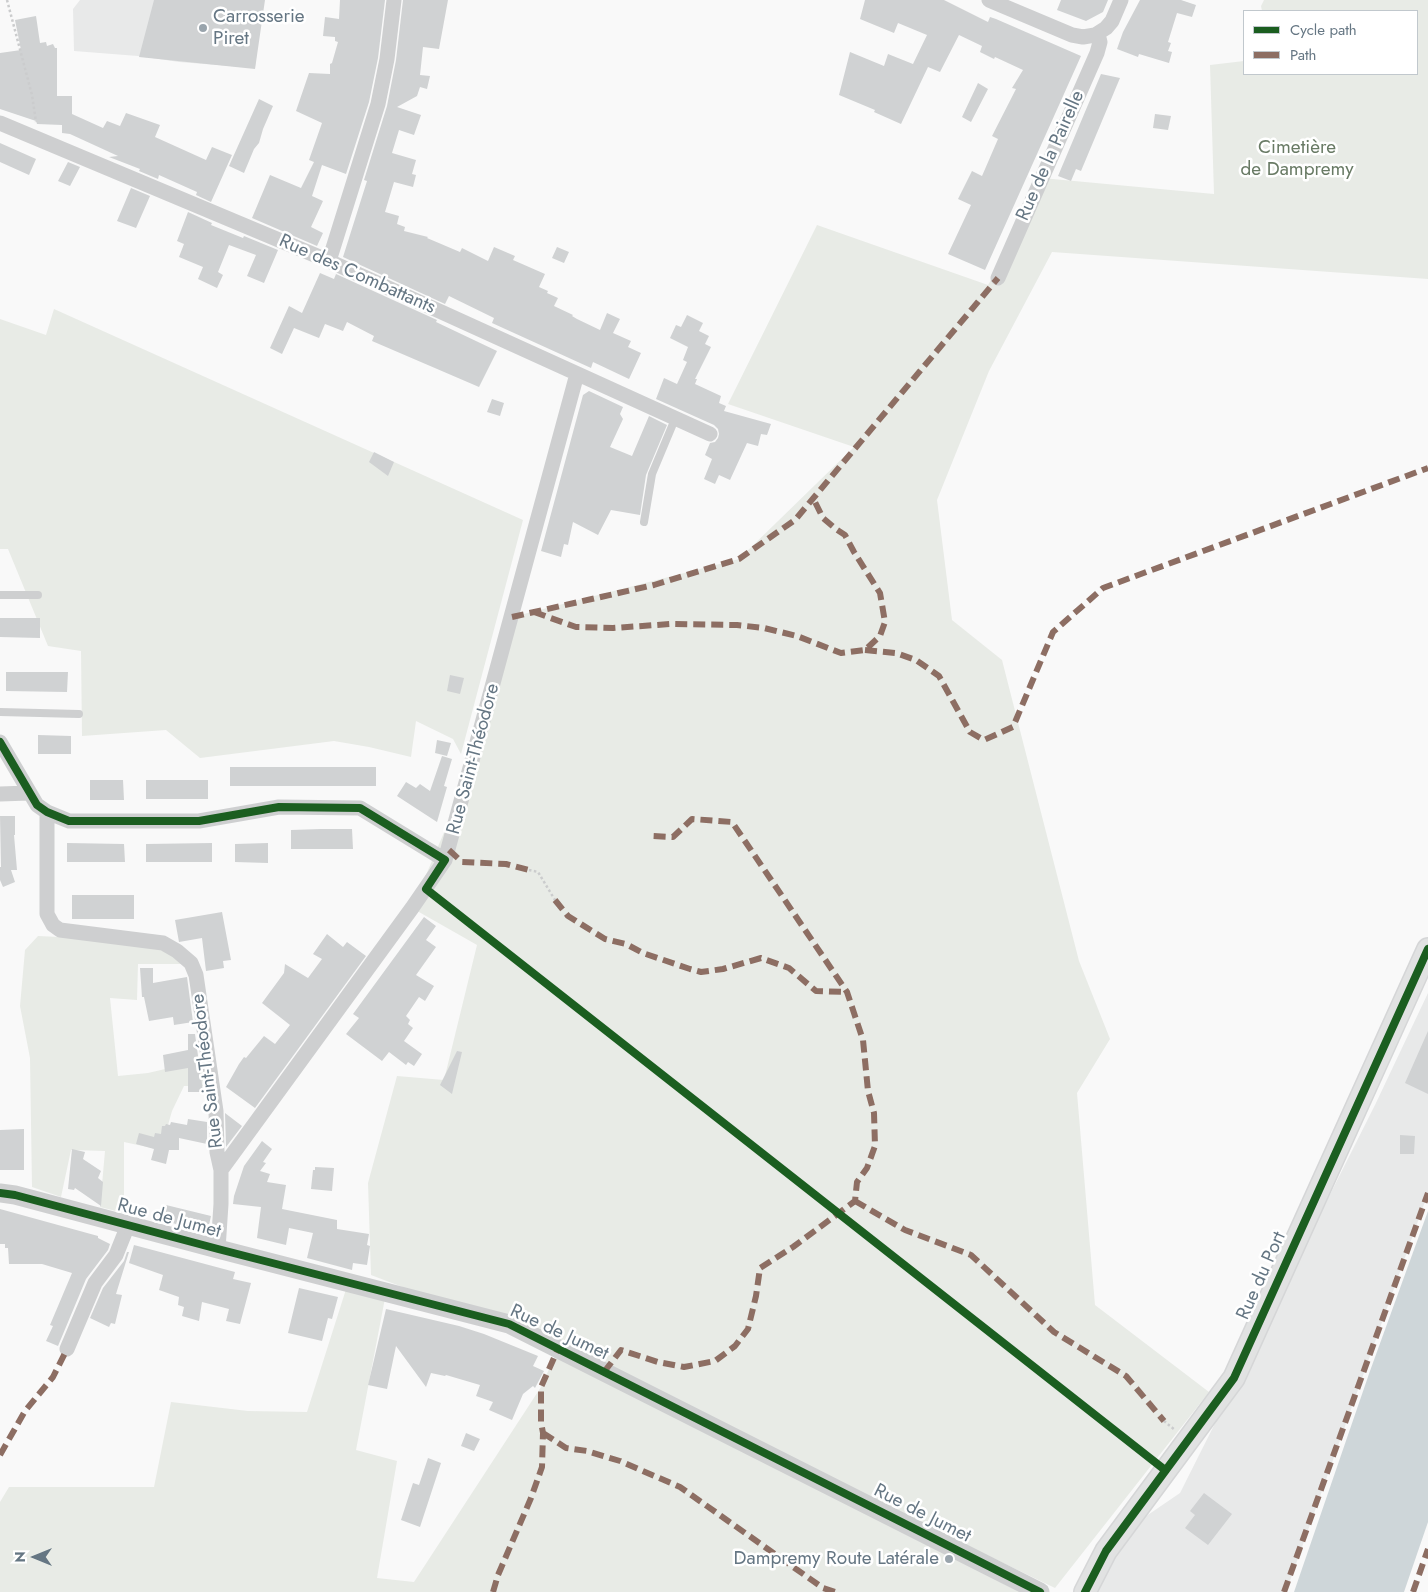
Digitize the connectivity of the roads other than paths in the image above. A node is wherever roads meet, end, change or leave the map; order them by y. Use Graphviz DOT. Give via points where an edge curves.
graph roads {
  1 [pos="394,0"];
  2 [pos="989,0"];
  3 [pos="1121,0"];
  4 [pos="1098,34"];
  5 [pos="0,122"];
  6 [pos="329,261"];
  7 [pos="998,278"];
  8 [pos="577,374"];
  9 [pos="675,419"];
  10 [pos="710,434"];
  11 [pos="644,522"];
  12 [pos="0,595"];
  13 [pos="38,595"];
  14 [pos="0,712"];
  15 [pos="78,714"];
  16 [pos="0,742"];
  17 [pos="0,794"];
  18 [pos="29,794"];
  19 [pos="47,812"];
  20 [pos="445,860"];
  21 [pos="1428,949"];
  22 [pos="221,1170"];
  23 [pos="0,1192"];
  24 [pos="128,1225"];
  25 [pos="218,1249"];
  26 [pos="67,1349"];
  27 [pos="1040,1592"];
  28 [pos="1085,1592"];
  1 -- 6 [label="street" via="378,104"];
  2 -- 4 [label="street" via="1077,36"];
  3 -- 4 [label="street" via="1112,22"];
  4 -- 7 [label="street, Rue de la Pairelle" via="1097,53"];
  5 -- 6 [label="street, Rue des Combattants"];
  6 -- 8 [label="street, Rue des Combattants"];
  8 -- 9 [label="street, Rue des Combattants"];
  8 -- 20 [label="street, Rue Saint-Théodore"];
  9 -- 10 [label="street, Rue des Combattants"];
  9 -- 11 [label="lane" via="652,474"];
  12 -- 13 [label="lane"];
  14 -- 15 [label="lane"];
  16 -- 18 [label="street"];
  17 -- 18 [label="street"];
  18 -- 19 [label="street"];
  19 -- 20 [label="street" via="69,821 199,821 279,807 360,808"];
  19 -- 22 [label="street, Rue Saint-Théodore" via="47,914 53,925 60,930 163,944 191,963 196,975 216,1111"];
  20 -- 22 [label="street, Rue Saint-Théodore"];
  21 -- 28 [label="main road, Rue du Port" via="1234,1378 1106,1551"];
  22 -- 25 [label="street, Rue Saint-Théodore"];
  23 -- 24 [label="street, Rue de Jumet"];
  24 -- 25 [label="street, Rue de Jumet"];
  24 -- 26 [label="street" via="116,1255 94,1282"];
  25 -- 27 [label="street, Rue de Jumet" via="509,1324"];
}
